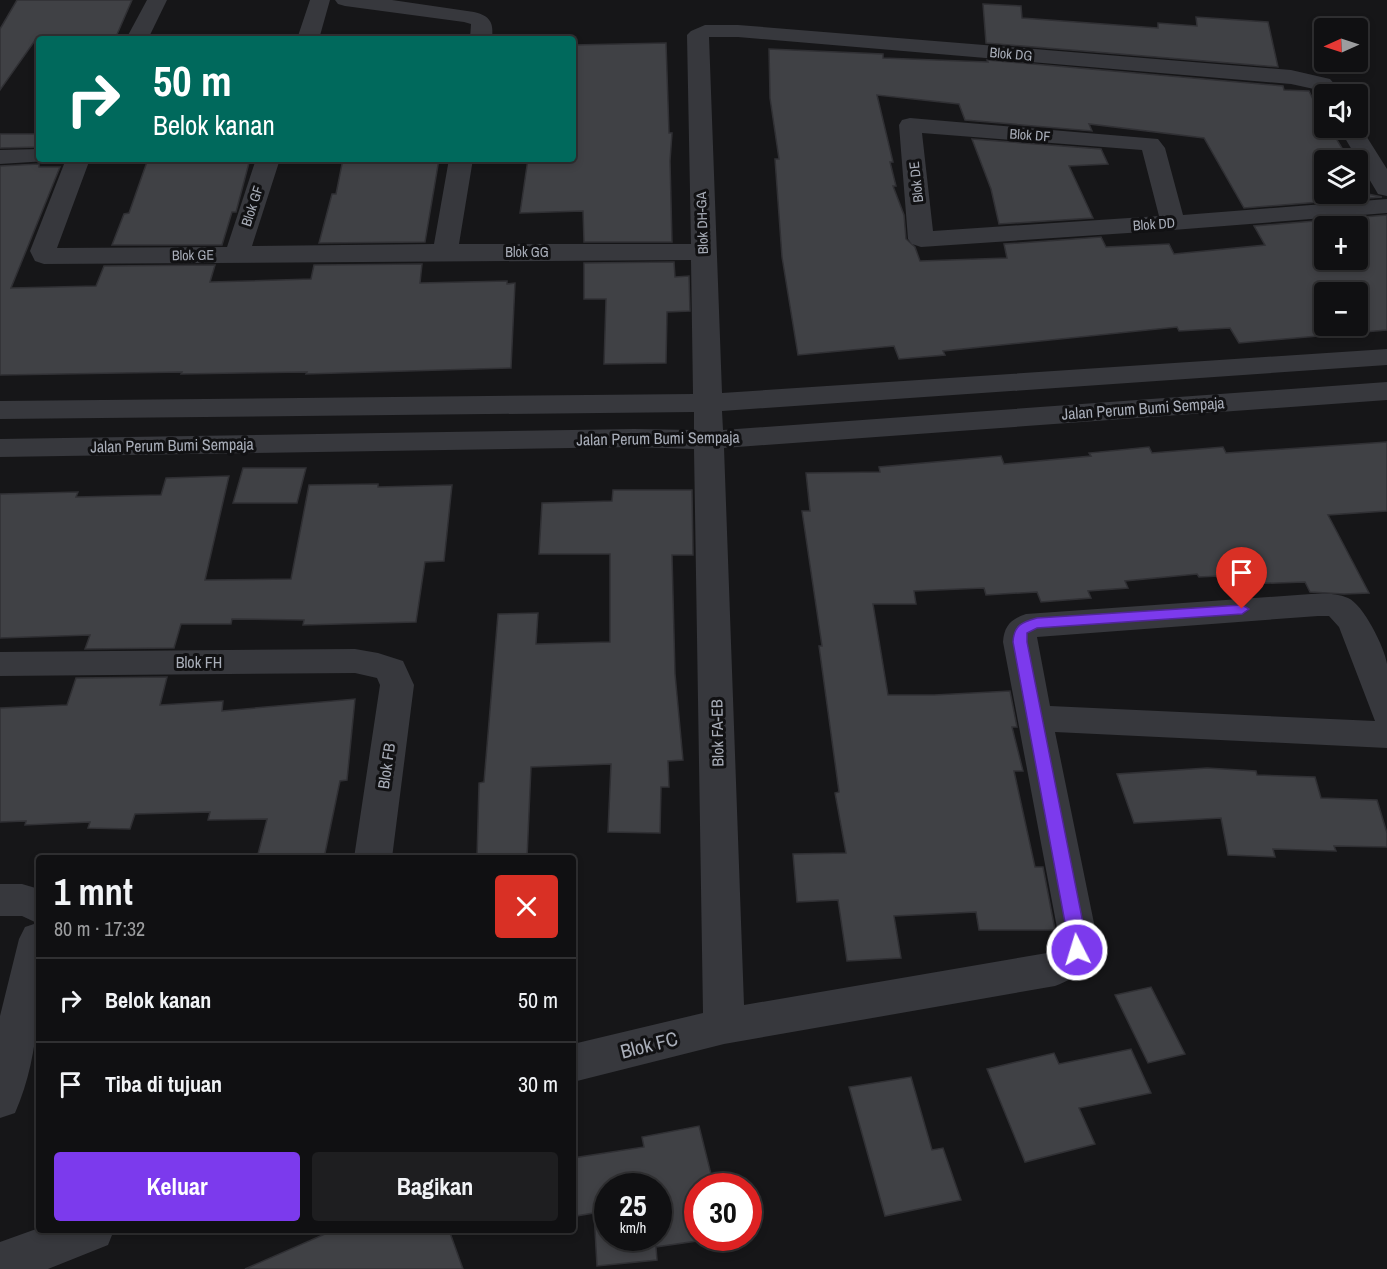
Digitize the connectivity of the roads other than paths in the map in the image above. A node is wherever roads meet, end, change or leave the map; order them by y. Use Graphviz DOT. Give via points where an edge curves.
graph roads {
  1 [pos="157,0"];
  2 [pos="320,0"];
  3 [pos="345,0"];
  4 [pos="139,36"];
  5 [pos="309,36"];
  6 [pos="482,36"];
  7 [pos="696,42"];
  8 [pos="1320,84"];
  9 [pos="910,125"];
  10 [pos="1357,138"];
  11 [pos="36,156"];
  12 [pos="0,157"];
  13 [pos="77,162"];
  14 [pos="267,162"];
  15 [pos="460,162"];
  16 [pos="1387,189"];
  17 [pos="1387,206"];
  18 [pos="1173,223"];
  19 [pos="921,238"];
  20 [pos="445,252"];
  21 [pos="703,252"];
  22 [pos="237,254"];
  23 [pos="1387,357"];
  24 [pos="1387,391"];
  25 [pos="708,404"];
  26 [pos="0,410"];
  27 [pos="710,440"];
  28 [pos="0,448"];
  29 [pos="0,664"];
  30 [pos="393,676"];
  31 [pos="1387,712"];
  32 [pos="1035,718"];
  33 [pos="1387,735"];
  34 [pos="373,855"];
  35 [pos="0,900"];
  36 [pos="36,904"];
  37 [pos="36,951"];
  38 [pos="724,1026"];
  39 [pos="576,1062"];
  40 [pos="0,1099"];
  41 [pos="84,1233"];
  42 [pos="0,1265"];
  1 -- 4 [label="street"];
  2 -- 5 [label="street"];
  3 -- 6 [label="street" via="467,16 480,21"];
  7 -- 8 [label="street, Blok DG" via="705,31 738,31 1291,76"];
  7 -- 21 [label="street, Blok DH-GA"];
  9 -- 18 [label="street, Blok DF" via="1151,146"];
  9 -- 19 [label="street, Blok DE"];
  10 -- 16 [label="street"];
  11 -- 12 [label="street"];
  13 -- 22 [label="street, Blok GE" via="44,256"];
  14 -- 22 [label="street, Blok GF"];
  15 -- 20 [label="street"];
  17 -- 18 [label="street, Blok DD"];
  18 -- 19 [label="street, Blok DD"];
  20 -- 21 [label="street, Blok GG"];
  20 -- 22 [label="street, Blok GE"];
  21 -- 25 [label="street, Blok DH-GA"];
  23 -- 25 [label="street, Jalan Perum Bumi Sempaja"];
  24 -- 27 [label="street, Jalan Perum Bumi Sempaja"];
  25 -- 26 [label="street, Jalan Perum Bumi Sempaja"];
  25 -- 27 [label="street, Blok DH-GA"];
  27 -- 28 [label="street, Jalan Perum Bumi Sempaja"];
  27 -- 38 [label="street, Blok FA-EB"];
  29 -- 30 [label="street, Blok FH" via="355,661 391,670"];
  30 -- 34 [label="street, Blok FB" via="397,685"];
  31 -- 32 [label="street, Blok FC" via="1349,613 1337,605 1311,605 1026,626 1020,632 1020,642"];
  32 -- 33 [label="street"];
  32 -- 38 [label="street, Blok FC" via="1077,933 1077,950 1067,962 1055,969"];
  35 -- 36 [label="street"];
  37 -- 40 [label="street"];
  38 -- 39 [label="street, Blok FC"];
  41 -- 42 [label="street"];
}
